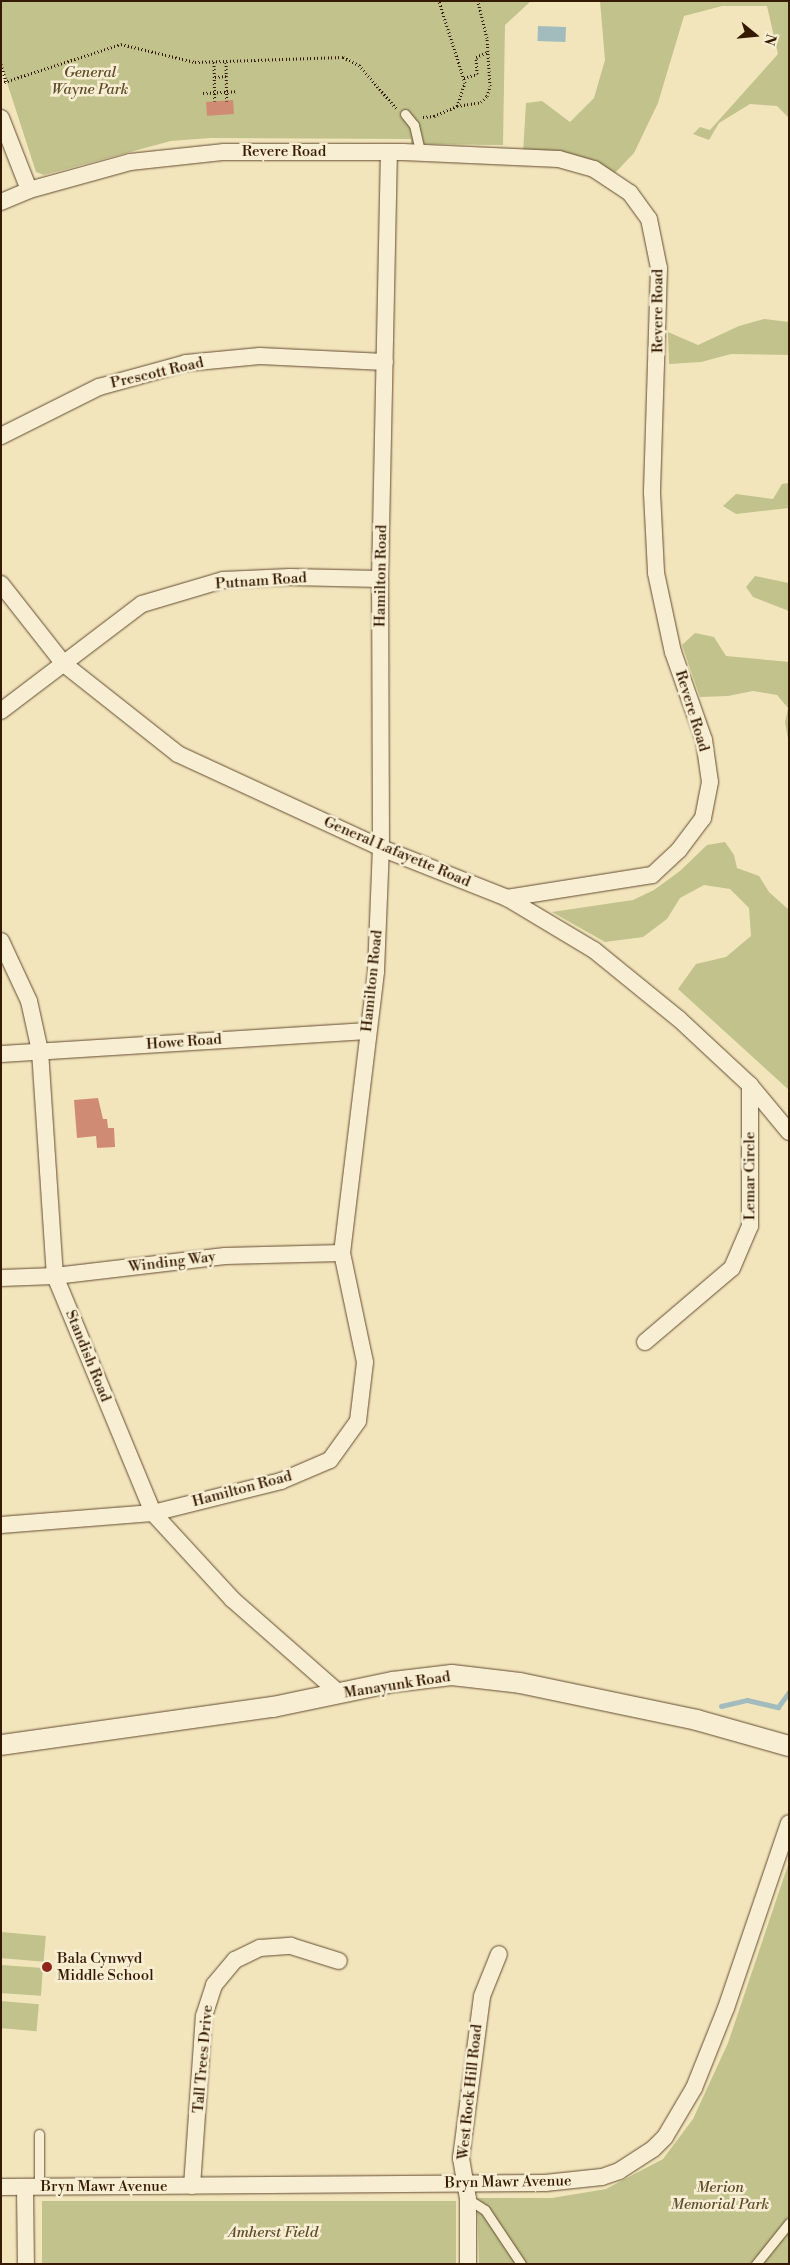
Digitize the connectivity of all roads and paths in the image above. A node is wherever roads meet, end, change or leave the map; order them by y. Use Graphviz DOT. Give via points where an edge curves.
graph roads {
  1 [pos="439,1"];
  2 [pos="478,1"];
  3 [pos="488,52"];
  4 [pos="214,62"];
  5 [pos="226,62"];
  6 [pos="1,64"];
  7 [pos="226,76"];
  8 [pos="215,77"];
  9 [pos="464,78"];
  10 [pos="6,81"];
  11 [pos="1,83"];
  12 [pos="227,91"];
  13 [pos="237,91"];
  14 [pos="215,92"];
  15 [pos="204,93"];
  16 [pos="215,101"];
  17 [pos="227,101"];
  18 [pos="456,106"];
  19 [pos="405,114"];
  20 [pos="1,118"];
  21 [pos="390,152"];
  22 [pos="420,152"];
  23 [pos="29,190"];
  24 [pos="1,202"];
  25 [pos="384,362"];
  26 [pos="1,436"];
  27 [pos="380,579"];
  28 [pos="1,584"];
  29 [pos="64,664"];
  30 [pos="1,711"];
  31 [pos="381,848"];
  32 [pos="507,898"];
  33 [pos="1,941"];
  34 [pos="367,1031"];
  35 [pos="40,1051"];
  36 [pos="1,1054"];
  37 [pos="750,1085"];
  38 [pos="789,1132"];
  39 [pos="342,1253"];
  40 [pos="55,1276"];
  41 [pos="1,1278"];
  42 [pos="645,1342"];
  43 [pos="153,1513"];
  44 [pos="1,1525"];
  45 [pos="338,1694"];
  46 [pos="1,1744"];
  47 [pos="789,1746"];
  48 [pos="789,1823"];
  49 [pos="499,1954"];
  50 [pos="339,1960"];
  51 [pos="39,2134"];
  52 [pos="192,2186"];
  53 [pos="1,2187"];
  54 [pos="32,2187"];
  55 [pos="467,2191"];
  56 [pos="789,2223"];
  57 [pos="26,2264"];
  58 [pos="468,2264"];
  59 [pos="521,2264"];
  60 [pos="756,2264"];
  1 -- 9 [label="path"];
  2 -- 3 [label="path"];
  3 -- 9 [label="path" via="476,57 477,74"];
  3 -- 18 [label="path" via="490,86 487,96 481,102"];
  4 -- 5 [label="path"];
  4 -- 8 [label="path"];
  4 -- 10 [label="path" via="195,62 121,44"];
  5 -- 7 [label="path"];
  5 -- 19 [label="path" via="343,57 359,64"];
  6 -- 10 [label="path"];
  7 -- 8 [label="path"];
  7 -- 12 [label="path"];
  8 -- 14 [label="path"];
  9 -- 18 [label="path"];
  10 -- 11 [label="path"];
  12 -- 13 [label="path"];
  12 -- 14 [label="path"];
  12 -- 17 [label="path"];
  14 -- 15 [label="path"];
  14 -- 16 [label="path"];
  18 -- 19 [label="path" via="434,116"];
  19 -- 22 [label="lane" via="414,125"];
  20 -- 23 [label="street"];
  21 -- 22 [label="street, Revere Road"];
  21 -- 23 [label="street, Revere Road" via="224,152 130,162"];
  21 -- 25 [label="street, Hamilton Road"];
  22 -- 32 [label="street, Revere Road" via="559,159 594,168 630,193 648,219 659,268 652,493 656,573 673,652 704,740 710,782 703,818 679,850 652,875"];
  23 -- 24 [label="street, Revere Road"];
  25 -- 26 [label="street, Prescott Road" via="260,356 186,363 99,387"];
  25 -- 27 [label="street, Hamilton Road"];
  27 -- 29 [label="street, Putnam Road" via="290,577 223,580 142,604"];
  27 -- 31 [label="street, Hamilton Road"];
  28 -- 29 [label="street, General Lafayette Road"];
  29 -- 30 [label="street, Putnam Road"];
  29 -- 31 [label="street, General Lafayette Road" via="178,754"];
  31 -- 32 [label="street, General Lafayette Road"];
  31 -- 34 [label="street, Hamilton Road" via="376,971"];
  32 -- 37 [label="street, General Lafayette Road" via="594,950 680,1019"];
  33 -- 35 [label="street, Standish Road" via="29,1000"];
  34 -- 35 [label="street, Howe Road"];
  34 -- 39 [label="street, Hamilton Road"];
  35 -- 36 [label="street, Howe Road"];
  35 -- 40 [label="street, Standish Road"];
  37 -- 38 [label="street, General Lafayette Road"];
  37 -- 42 [label="street, Lemar Circle" via="750,1226 732,1268"];
  39 -- 40 [label="street, Winding Way" via="225,1256"];
  39 -- 43 [label="street, Hamilton Road" via="365,1362 358,1420 330,1460 281,1481"];
  40 -- 41 [label="street, Winding Way"];
  40 -- 43 [label="street, Standish Road"];
  43 -- 44 [label="street, Hamilton Road"];
  43 -- 45 [label="street, Standish Road" via="232,1599"];
  45 -- 46 [label="street, Manayunk Road" via="273,1707"];
  45 -- 47 [label="street, Manayunk Road" via="424,1677 476,1676 696,1720"];
  48 -- 55 [label="street, Bryn Mawr Avenue" via="723,2016 694,2088 665,2137 636,2161 602,2177"];
  49 -- 55 [label="street, West Rock Hill Road" via="489,1974 480,2011 461,2158"];
  50 -- 52 [label="street, Tall Trees Drive" via="291,1946 260,1948 235,1960 214,1984 204,2016"];
  51 -- 54 [label="lane"];
  52 -- 54 [label="street, Bryn Mawr Avenue"];
  52 -- 55 [label="street, Bryn Mawr Avenue"];
  53 -- 54 [label="street, Bryn Mawr Avenue"];
  54 -- 57 [label="street"];
  55 -- 58 [label="street, West Rock Hill Road"];
  55 -- 59 [label="lane" via="485,2210"];
  56 -- 60 [label="lane"];
}
